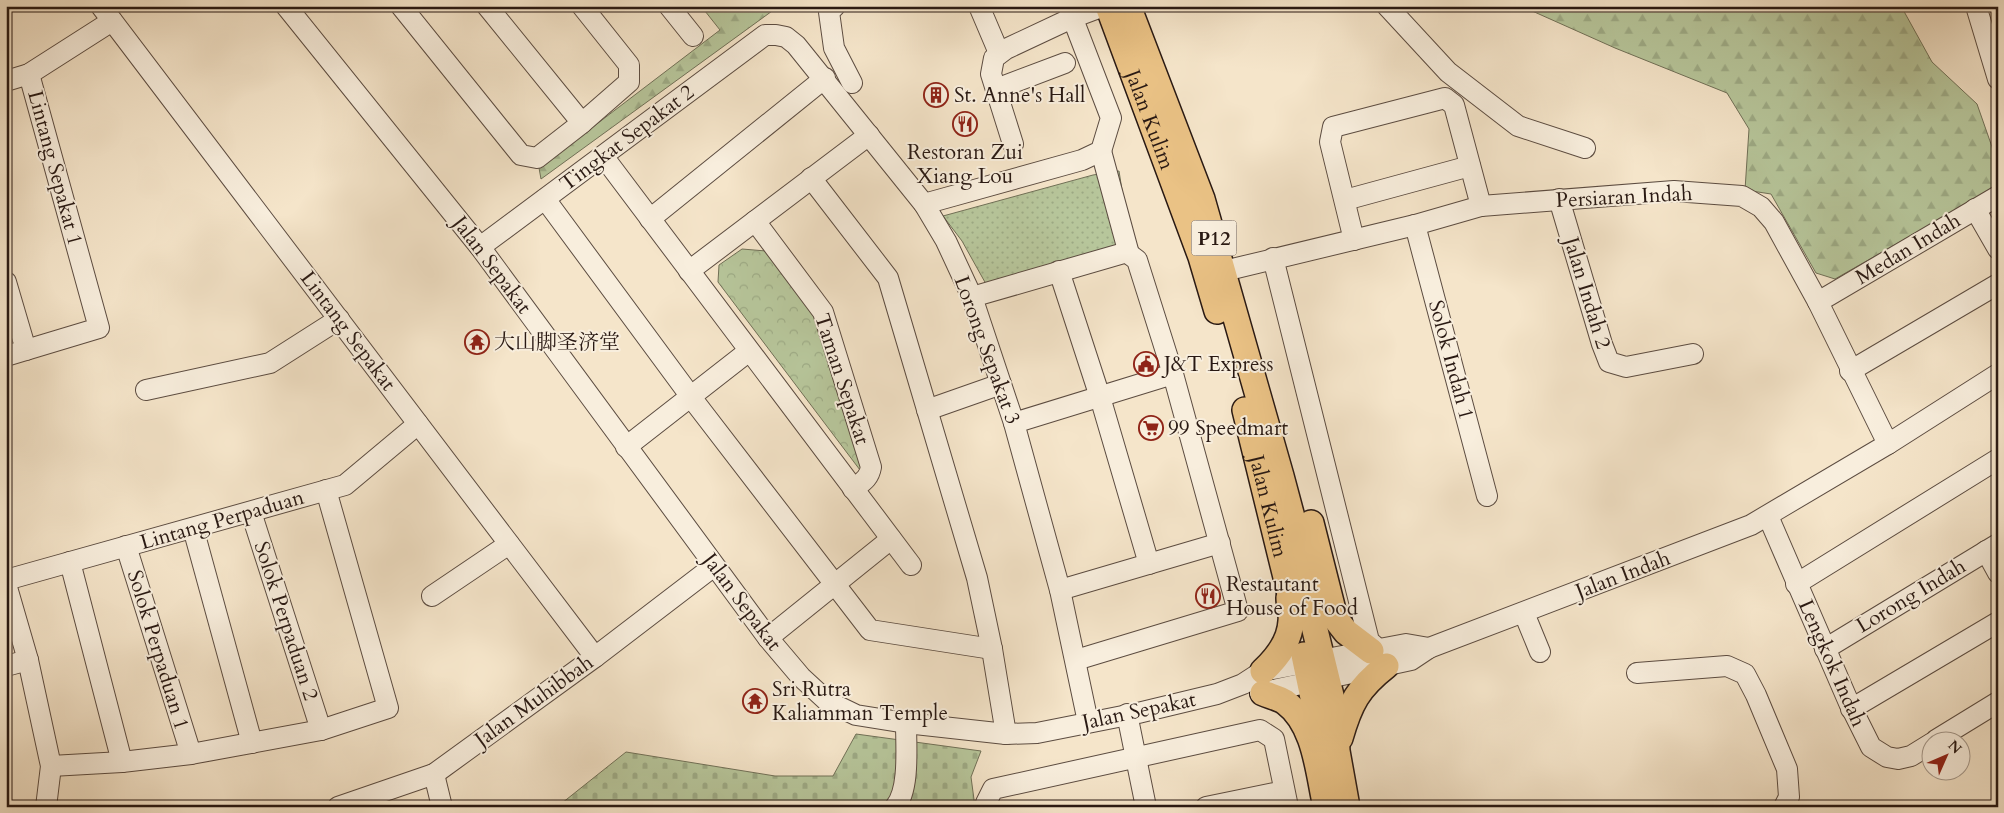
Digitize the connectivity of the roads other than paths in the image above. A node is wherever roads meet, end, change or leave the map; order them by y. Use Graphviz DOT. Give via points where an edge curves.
graph roads {
  1 [pos="286,6"];
  2 [pos="400,6"];
  3 [pos="487,6"];
  4 [pos="582,6"];
  5 [pos="669,6"];
  6 [pos="834,6"];
  7 [pos="979,6"];
  8 [pos="1106,6"];
  9 [pos="1128,6"];
  10 [pos="1387,6"];
  11 [pos="1976,6"];
  12 [pos="1070,12"];
  13 [pos="107,14"];
  14 [pos="776,35"];
  15 [pos="693,36"];
  16 [pos="999,53"];
  17 [pos="1065,63"];
  18 [pos="29,74"];
  19 [pos="824,78"];
  20 [pos="1998,79"];
  21 [pos="6,81"];
  22 [pos="852,84"];
  23 [pos="996,89"];
  24 [pos="582,123"];
  25 [pos="869,135"];
  26 [pos="1013,144"];
  27 [pos="1585,148"];
  28 [pos="1101,150"];
  29 [pos="603,156"];
  30 [pos="1470,166"];
  31 [pos="811,178"];
  32 [pos="1998,196"];
  33 [pos="545,199"];
  34 [pos="1559,199"];
  35 [pos="1345,200"];
  36 [pos="924,204"];
  37 [pos="1480,206"];
  38 [pos="1975,209"];
  39 [pos="650,219"];
  40 [pos="755,221"];
  41 [pos="1415,225"];
  42 [pos="1354,240"];
  43 [pos="480,247"];
  44 [pos="1998,249"];
  45 [pos="1129,254"];
  46 [pos="1273,258"];
  47 [pos="689,271"];
  48 [pos="1059,271"];
  49 [pos="1224,271"];
  50 [pos="6,282"];
  51 [pos="1998,284"];
  52 [pos="972,297"];
  53 [pos="1818,302"];
  54 [pos="338,319"];
  55 [pos="26,350"];
  56 [pos="749,351"];
  57 [pos="1693,354"];
  58 [pos="6,356"];
  59 [pos="1850,371"];
  60 [pos="1173,374"];
  61 [pos="1998,374"];
  62 [pos="1001,384"];
  63 [pos="146,390"];
  64 [pos="690,396"];
  65 [pos="1100,397"];
  66 [pos="927,410"];
  67 [pos="1014,423"];
  68 [pos="418,424"];
  69 [pos="1888,444"];
  70 [pos="626,447"];
  71 [pos="1998,460"];
  72 [pos="1281,476"];
  73 [pos="853,488"];
  74 [pos="326,490"];
  75 [pos="1487,496"];
  76 [pos="250,512"];
  77 [pos="1768,516"];
  78 [pos="193,528"];
  79 [pos="891,539"];
  80 [pos="1220,543"];
  81 [pos="509,544"];
  82 [pos="126,546"];
  83 [pos="1992,547"];
  84 [pos="70,562"];
  85 [pos="1149,564"];
  86 [pos="910,565"];
  87 [pos="714,566"];
  88 [pos="1998,573"];
  89 [pos="6,580"];
  90 [pos="6,584"];
  91 [pos="834,584"];
  92 [pos="1796,584"];
  93 [pos="1060,590"];
  94 [pos="1290,590"];
  95 [pos="432,596"];
  96 [pos="1524,613"];
  97 [pos="1998,622"];
  98 [pos="768,638"];
  99 [pos="992,649"];
  100 [pos="1825,649"];
  101 [pos="1540,652"];
  102 [pos="1379,656"];
  103 [pos="595,657"];
  104 [pos="28,660"];
  105 [pos="1076,660"];
  106 [pos="6,666"];
  107 [pos="1316,671"];
  108 [pos="1637,673"];
  109 [pos="1263,682"];
  110 [pos="1998,702"];
  111 [pos="1851,708"];
  112 [pos="1127,714"];
  113 [pos="1088,722"];
  114 [pos="906,723"];
  115 [pos="321,730"];
  116 [pos="1952,730"];
  117 [pos="1006,734"];
  118 [pos="252,743"];
  119 [pos="1922,749"];
  120 [pos="1337,752"];
  121 [pos="191,754"];
  122 [pos="1136,758"];
  123 [pos="122,762"];
  124 [pos="51,766"];
  125 [pos="434,774"];
  126 [pos="990,798"];
  127 [pos="1286,799"];
  128 [pos="359,804"];
  129 [pos="1209,806"];
  130 [pos="46,807"];
  131 [pos="338,807"];
  132 [pos="442,807"];
  133 [pos="895,807"];
  134 [pos="1146,807"];
  135 [pos="1326,807"];
  136 [pos="1347,807"];
  137 [pos="1784,807"];
  1 -- 43 [label="street, Jalan Sepakat"];
  2 -- 24 [label="street" via="521,154 537,158"];
  3 -- 24 [label="street"];
  4 -- 24 [label="street" via="628,66 629,82"];
  5 -- 15 [label="street"];
  6 -- 22 [label="street" via="829,12 834,48"];
  7 -- 16 [label="street"];
  8 -- 12 [label="street"];
  8 -- 94 [label="main road, Jalan Kulim / P12" via="1201,257 1239,387"];
  9 -- 49 [label="main road, Jalan Kulim / P12" via="1202,199"];
  10 -- 27 [label="street" via="1448,72 1518,126"];
  11 -- 20 [label="street"];
  12 -- 16 [label="street"];
  12 -- 28 [label="street" via="1112,118"];
  13 -- 18 [label="street, Lintang Sepakat 1"];
  13 -- 54 [label="street, Lintang Sepakat"];
  14 -- 19 [label="street, Lorong Sepakat 3" via="786,37 796,45"];
  14 -- 29 [label="street, Tingkat Sepakat 2" via="765,35"];
  16 -- 23 [label="street" via="994,58 991,74"];
  17 -- 23 [label="street"];
  18 -- 21 [label="street"];
  18 -- 55 [label="street, Lintang Sepakat 1" via="99,328"];
  19 -- 25 [label="street, Lorong Sepakat 3"];
  19 -- 39 [label="street"];
  23 -- 26 [label="street"];
  25 -- 31 [label="street"];
  25 -- 36 [label="street, Lorong Sepakat 3"];
  28 -- 36 [label="street" via="1082,160"];
  28 -- 45 [label="street"];
  29 -- 33 [label="street, Tingkat Sepakat 2"];
  29 -- 39 [label="street, Taman Sepakat"];
  30 -- 35 [label="street"];
  30 -- 35 [label="street" via="1454,105 1444,98 1333,127 1330,142"];
  30 -- 37 [label="street"];
  31 -- 40 [label="street"];
  31 -- 66 [label="street" via="888,278"];
  32 -- 38 [label="street, Medan Indah"];
  33 -- 43 [label="street, Tingkat Sepakat 2"];
  33 -- 64 [label="street"];
  34 -- 37 [label="street, Persiaran Indah"];
  34 -- 53 [label="street, Persiaran Indah" via="1674,191 1742,196 1761,207 1774,222"];
  34 -- 57 [label="street, Jalan Indah 2" via="1609,362 1626,367"];
  35 -- 42 [label="street"];
  36 -- 52 [label="street, Lorong Sepakat 3" via="946,241"];
  37 -- 41 [label="street, Persiaran Indah"];
  38 -- 44 [label="street"];
  38 -- 53 [label="street, Medan Indah"];
  39 -- 47 [label="street, Taman Sepakat"];
  40 -- 47 [label="street"];
  40 -- 73 [label="street, Taman Sepakat" via="823,312 871,467 866,480"];
  41 -- 42 [label="street, Persiaran Indah"];
  41 -- 75 [label="street, Solok Indah 1"];
  42 -- 46 [label="street, Persiaran Indah"];
  43 -- 70 [label="street, Jalan Sepakat"];
  45 -- 48 [label="street"];
  45 -- 60 [label="street" via="1137,260"];
  46 -- 49 [label="street, Persiaran Indah"];
  46 -- 102 [label="street" via="1369,641"];
  47 -- 56 [label="street, Taman Sepakat"];
  48 -- 52 [label="street"];
  48 -- 65 [label="street"];
  49 -- 72 [label="main road, Jalan Kulim / P12"];
  50 -- 55 [label="street"];
  51 -- 59 [label="street"];
  52 -- 62 [label="street, Lorong Sepakat 3"];
  53 -- 59 [label="street, Persiaran Indah"];
  54 -- 63 [label="street" via="270,363"];
  54 -- 68 [label="street, Lintang Sepakat"];
  55 -- 58 [label="street"];
  56 -- 64 [label="street"];
  56 -- 73 [label="street, Taman Sepakat"];
  59 -- 69 [label="street, Persiaran Indah"];
  60 -- 65 [label="street"];
  60 -- 80 [label="street"];
  61 -- 69 [label="street, Jalan Indah"];
  62 -- 66 [label="street"];
  62 -- 67 [label="street, Lorong Sepakat 3"];
  64 -- 70 [label="street"];
  64 -- 91 [label="street"];
  65 -- 67 [label="street"];
  65 -- 85 [label="street"];
  66 -- 99 [label="street" via="977,578"];
  67 -- 93 [label="street, Lorong Sepakat 3"];
  68 -- 74 [label="street, Lintang Perpaduan" via="344,485"];
  68 -- 81 [label="street, Lintang Sepakat"];
  69 -- 77 [label="street, Jalan Indah"];
  70 -- 87 [label="street, Jalan Sepakat"];
  71 -- 92 [label="street"];
  72 -- 102 [label="main road" via="1311,523 1335,618 1346,632"];
  72 -- 107 [label="main road, Jalan Kulim / P12" via="1296,536"];
  73 -- 79 [label="street, Taman Sepakat"];
  74 -- 76 [label="street, Lintang Perpaduan"];
  74 -- 115 [label="street" via="388,708"];
  76 -- 78 [label="street, Lintang Perpaduan"];
  76 -- 115 [label="street, Solok Perpaduan 2"];
  77 -- 92 [label="street, Lengkok Indah"];
  77 -- 96 [label="street, Jalan Indah"];
  78 -- 82 [label="street, Lintang Perpaduan"];
  78 -- 118 [label="street"];
  79 -- 86 [label="street, Taman Sepakat"];
  79 -- 91 [label="street"];
  80 -- 85 [label="street"];
  80 -- 105 [label="street" via="1238,611"];
  81 -- 95 [label="street"];
  81 -- 103 [label="street, Lintang Sepakat"];
  82 -- 84 [label="street, Lintang Perpaduan"];
  82 -- 121 [label="street, Solok Perpaduan 1"];
  83 -- 88 [label="street"];
  83 -- 100 [label="street, Lorong Indah"];
  84 -- 89 [label="street, Lintang Perpaduan"];
  84 -- 123 [label="street"];
  85 -- 93 [label="street"];
  87 -- 98 [label="street, Jalan Sepakat"];
  87 -- 103 [label="street, Jalan Muhibbah"];
  90 -- 104 [label="street"];
  91 -- 98 [label="street"];
  91 -- 99 [label="street" via="870,630"];
  92 -- 100 [label="street, Lengkok Indah"];
  93 -- 105 [label="street, Lorong Sepakat 3"];
  94 -- 107 [label="main road, Jalan Kulim / P12"];
  94 -- 109 [label="main road" via="1288,600 1292,620 1288,636"];
  96 -- 101 [label="street"];
  96 -- 102 [label="street, Jalan Indah" via="1430,648 1411,660"];
  97 -- 111 [label="street"];
  98 -- 114 [label="street, Jalan Sepakat" via="801,677 828,701 856,715"];
  99 -- 117 [label="street"];
  100 -- 111 [label="street, Lengkok Indah"];
  102 -- 107 [label="street, Jalan Indah"];
  102 -- 120 [label="main road" via="1349,711"];
  103 -- 125 [label="street, Jalan Muhibbah"];
  104 -- 106 [label="street"];
  104 -- 124 [label="street"];
  105 -- 113 [label="street, Lorong Sepakat 3"];
  107 -- 109 [label="street, Jalan Sepakat"];
  107 -- 120 [label="main road, Jalan Kulim / P12" via="1316,712"];
  108 -- 137 [label="street" via="1727,666 1745,674 1787,769 1789,797"];
  109 -- 112 [label="street, Jalan Sepakat" via="1243,684 1217,694"];
  109 -- 135 [label="main road" via="1302,721 1314,753"];
  110 -- 116 [label="street"];
  111 -- 119 [label="street, Lengkok Indah" via="1872,747 1887,757 1898,759"];
  112 -- 113 [label="street, Jalan Sepakat"];
  112 -- 122 [label="street"];
  113 -- 117 [label="street, Jalan Sepakat" via="1037,733"];
  114 -- 117 [label="street, Jalan Sepakat"];
  114 -- 133 [label="street" via="905,780 901,800"];
  115 -- 118 [label="street"];
  118 -- 121 [label="street"];
  120 -- 136 [label="main road, Jalan Kulim / P12"];
  121 -- 123 [label="street"];
  122 -- 126 [label="street, Jalan Sepakat"];
  122 -- 127 [label="street, Jalan Sepakat" via="1260,730 1274,739"];
  122 -- 134 [label="street"];
  123 -- 124 [label="street"];
  124 -- 130 [label="street"];
  125 -- 128 [label="street, Jalan Muhibbah"];
  125 -- 132 [label="street"];
  127 -- 129 [label="street"];
  128 -- 131 [label="street, Jalan Muhibbah"];
}
